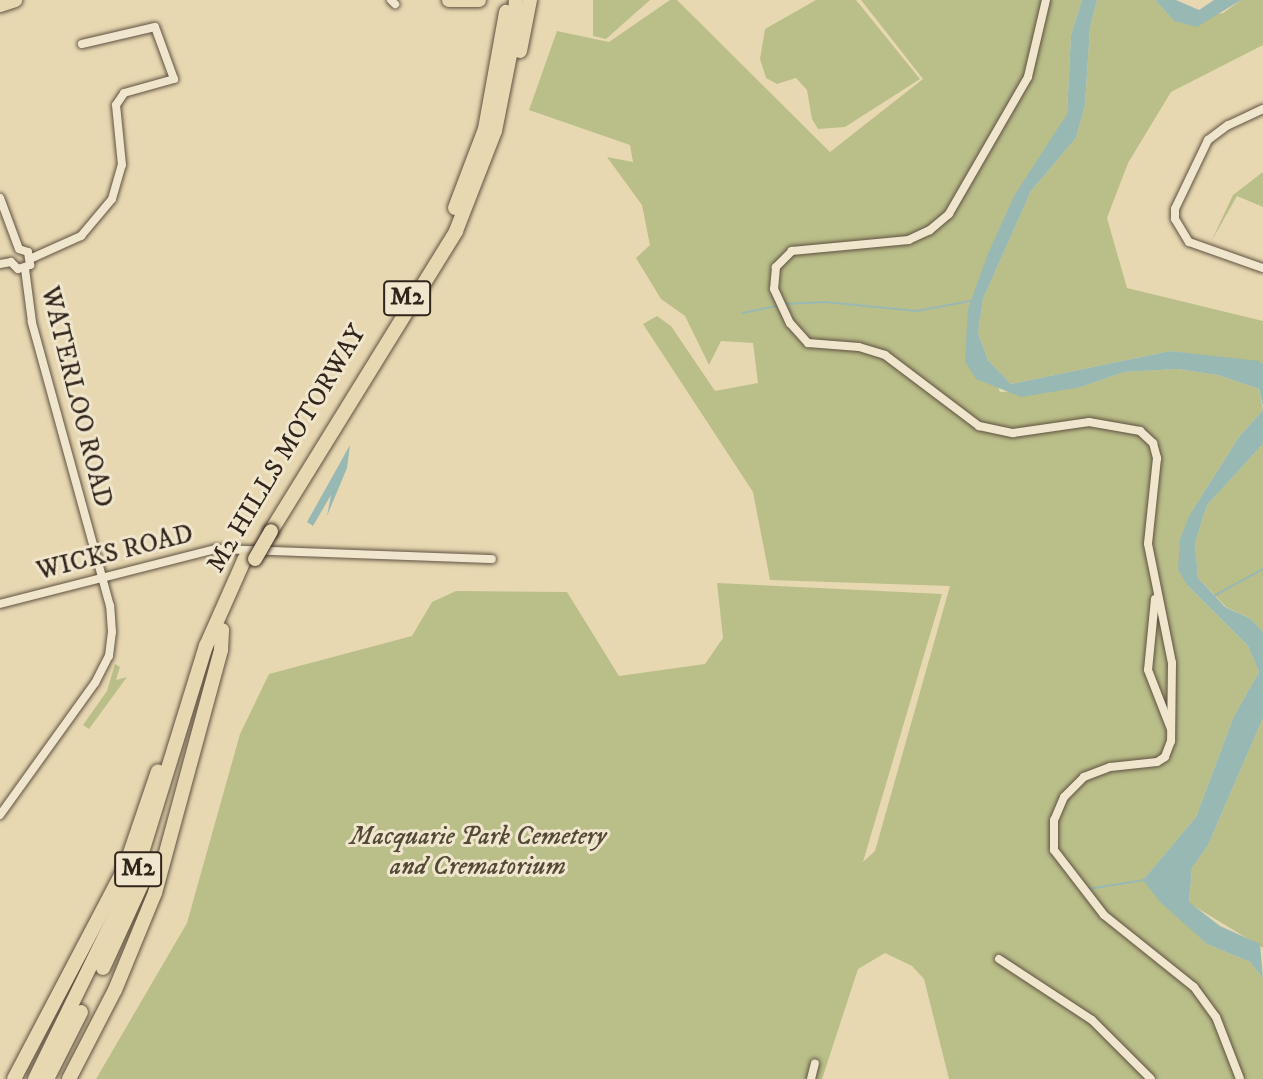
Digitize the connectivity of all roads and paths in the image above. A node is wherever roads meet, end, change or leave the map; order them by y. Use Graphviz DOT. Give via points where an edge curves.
graph roads {
  1 [pos="15,0"];
  2 [pos="449,0"];
  3 [pos="478,0"];
  4 [pos="506,0"];
  5 [pos="516,0"];
  6 [pos="530,0"];
  7 [pos="1046,0"];
  8 [pos="0,5"];
  9 [pos="82,44"];
  10 [pos="1263,109"];
  11 [pos="495,131"];
  12 [pos="0,198"];
  13 [pos="19,249"];
  14 [pos="32,258"];
  15 [pos="11,262"];
  16 [pos="0,264"];
  17 [pos="1263,268"];
  18 [pos="25,269"];
  19 [pos="266,531"];
  20 [pos="250,559"];
  21 [pos="492,559"];
  22 [pos="101,575"];
  23 [pos="1156,593"];
  24 [pos="0,604"];
  25 [pos="222,630"];
  26 [pos="206,646"];
  27 [pos="1172,730"];
  28 [pos="0,815"];
  29 [pos="999,959"];
  30 [pos="816,1063"];
  31 [pos="14,1079"];
  32 [pos="35,1079"];
  33 [pos="47,1079"];
  34 [pos="69,1079"];
  35 [pos="811,1079"];
  36 [pos="1151,1079"];
  37 [pos="1240,1079"];
  1 -- 8 [label="highway"];
  2 -- 3 [label="highway"];
  4 -- 19 [label="highway, M2 HILLS MOTORWAY / M2" via="485,130 447,226"];
  5 -- 11 [label="highway, M2 HILLS MOTORWAY / M2" via="511,57"];
  6 -- 11 [label="highway, M2" via="506,117"];
  7 -- 23 [label="street" via="1028,77 949,214 909,240 792,251 776,267 778,296 808,343 859,347 885,355 967,420 991,431 1019,432 1089,422 1145,435 1157,458 1147,539"];
  9 -- 14 [label="street" via="152,27 163,37 174,79 124,93 116,105 122,165 112,199 81,236"];
  10 -- 17 [label="street" via="1228,125 1209,140 1175,209 1175,219 1189,242"];
  11 -- 19 [label="highway, M2 HILLS MOTORWAY / M2" via="440,261"];
  12 -- 13 [label="street"];
  13 -- 14 [label="street"];
  13 -- 15 [label="street"];
  14 -- 18 [label="street"];
  15 -- 16 [label="street"];
  15 -- 18 [label="street"];
  18 -- 22 [label="street, WATERLOO ROAD" via="32,322"];
  19 -- 20 [label="highway, M2 HILLS MOTORWAY / M2"];
  20 -- 25 [label="highway, M2 HILLS MOTORWAY / M2"];
  20 -- 26 [label="highway, M2 HILLS MOTORWAY / M2"];
  21 -- 22 [label="street, WICKS ROAD" via="234,548"];
  22 -- 24 [label="street, WICKS ROAD"];
  22 -- 28 [label="street, WATERLOO ROAD" via="112,620 103,670"];
  23 -- 27 [label="street" via="1172,663"];
  23 -- 27 [label="street" via="1148,670"];
  25 -- 33 [label="highway, M2 HILLS MOTORWAY / M2" via="142,883"];
  25 -- 34 [label="highway" via="221,650 155,893 115,989"];
  26 -- 31 [label="highway" via="188,681 125,868"];
  26 -- 32 [label="highway, M2 HILLS MOTORWAY / M2" via="135,875"];
  27 -- 37 [label="street" via="1165,757 1084,777 1064,797 1054,820 1054,850 1104,915 1194,987 1216,1017"];
  29 -- 36 [label="street" via="1093,1020"];
  30 -- 35 [label="street"];
}
